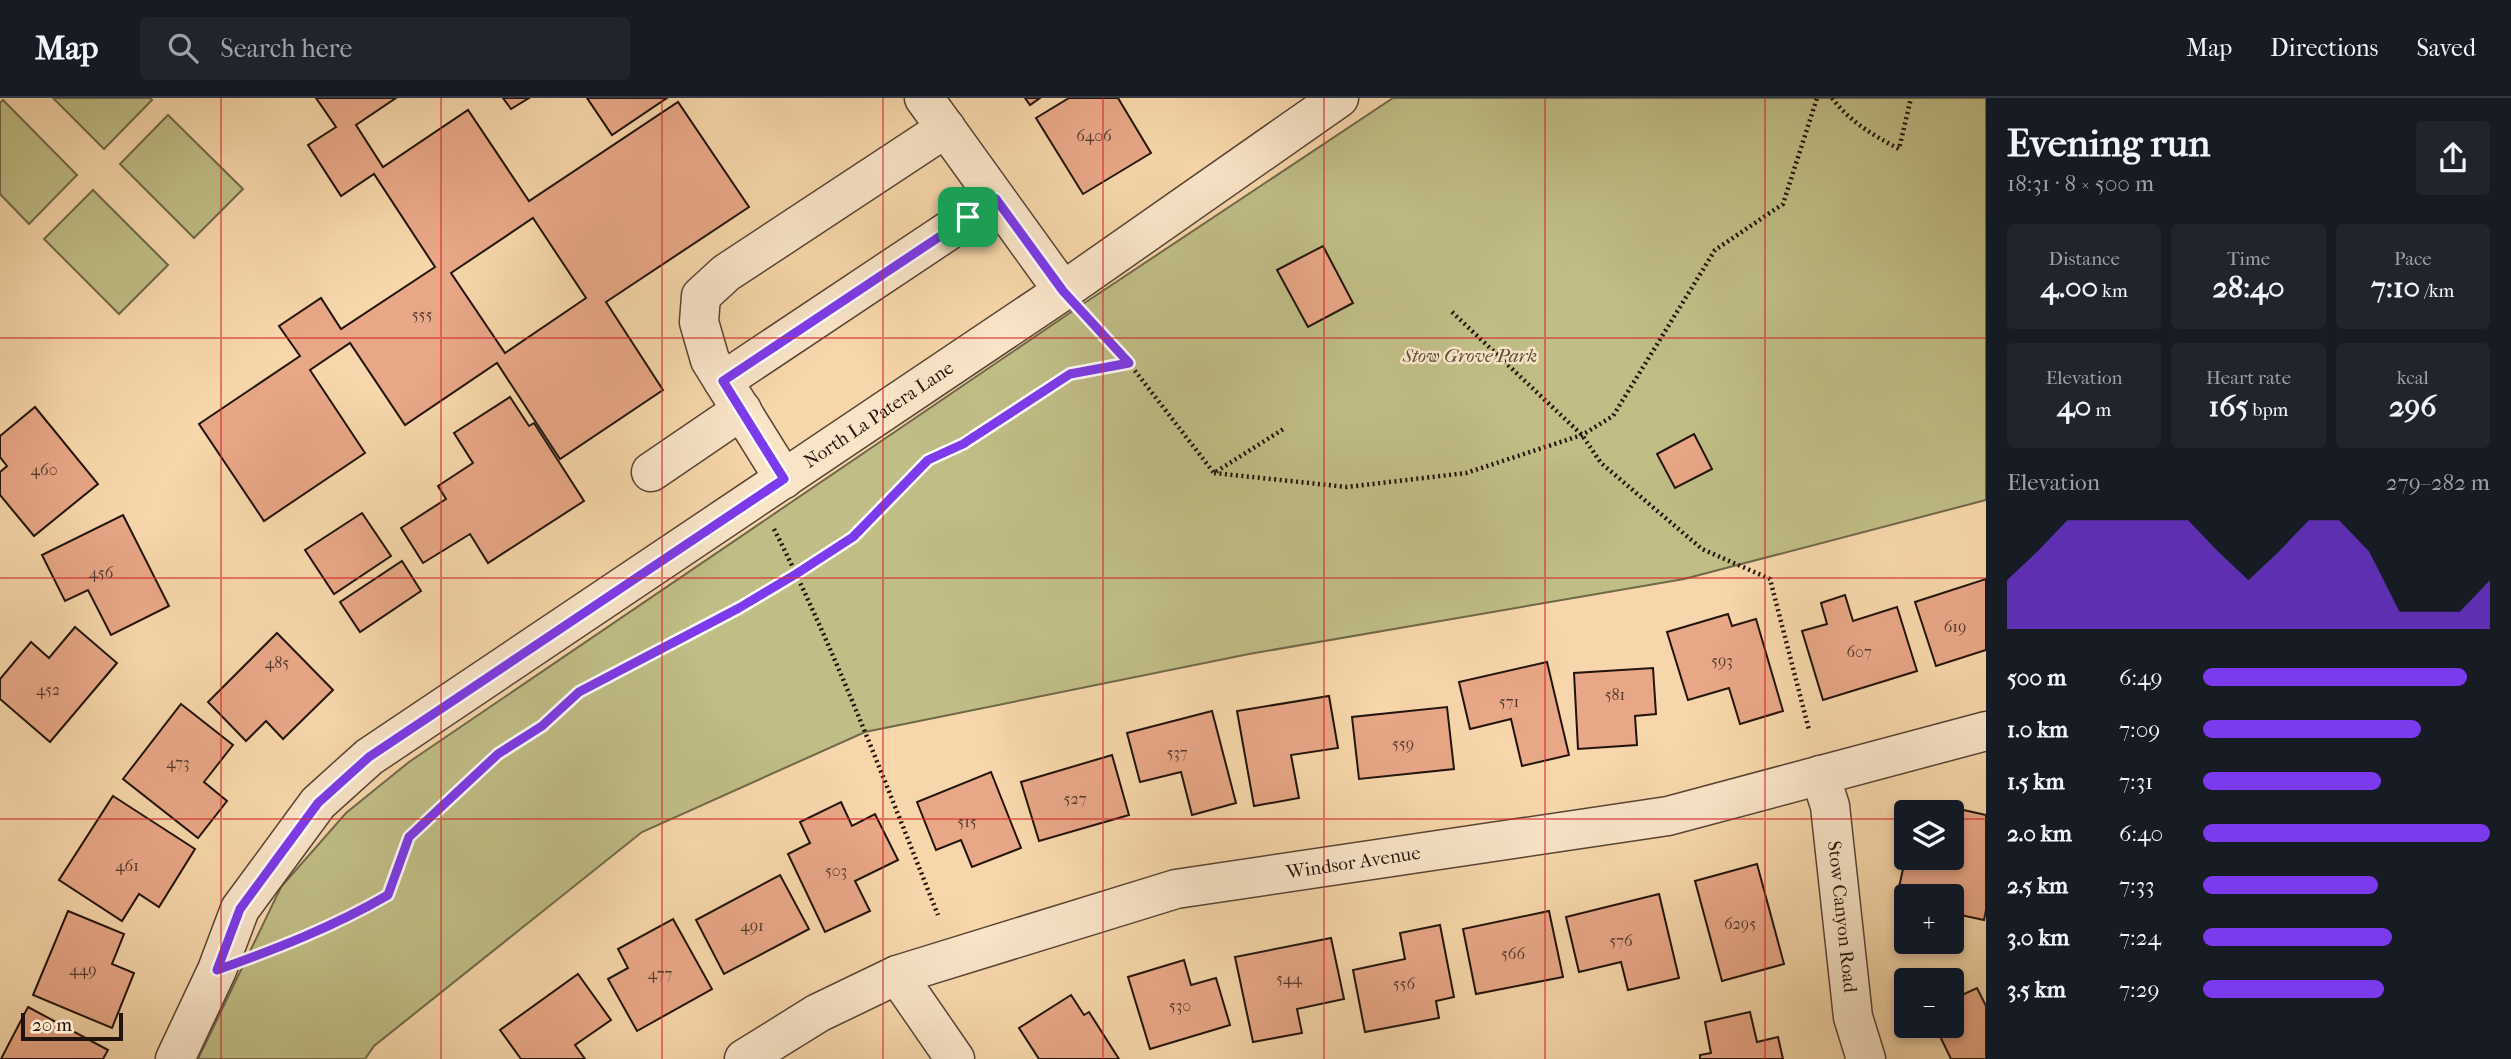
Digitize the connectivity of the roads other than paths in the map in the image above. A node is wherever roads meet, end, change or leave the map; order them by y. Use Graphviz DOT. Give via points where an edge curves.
graph roads {
  1 [pos="1339,98"];
  2 [pos="935,113"];
  3 [pos="996,199"];
  4 [pos="1063,291"];
  5 [pos="732,396"];
  6 [pos="651,472"];
  7 [pos="771,488"];
  8 [pos="1986,731"];
  9 [pos="1820,775"];
  10 [pos="897,975"];
  11 [pos="175,1059"];
  12 [pos="744,1059"];
  13 [pos="954,1059"];
  14 [pos="1866,1059"];
  1 -- 4 [label="street, North La Patera Lane"];
  2 -- 3 [label="street"];
  2 -- 5 [label="street" via="701,296 699,322 710,360"];
  3 -- 4 [label="street"];
  3 -- 5 [label="street"];
  4 -- 7 [label="street, North La Patera Lane"];
  5 -- 6 [label="street"];
  5 -- 7 [label="street"];
  7 -- 11 [label="street, North La Patera Lane" via="369,757 318,803 240,909"];
  8 -- 9 [label="street, Windsor Avenue"];
  9 -- 10 [label="street, Windsor Avenue" via="1668,816 1175,889"];
  9 -- 14 [label="street, Stow Canyon Road" via="1830,807 1853,1017"];
  10 -- 12 [label="street, Windsor Avenue" via="818,1013"];
  10 -- 13 [label="street"];
}
